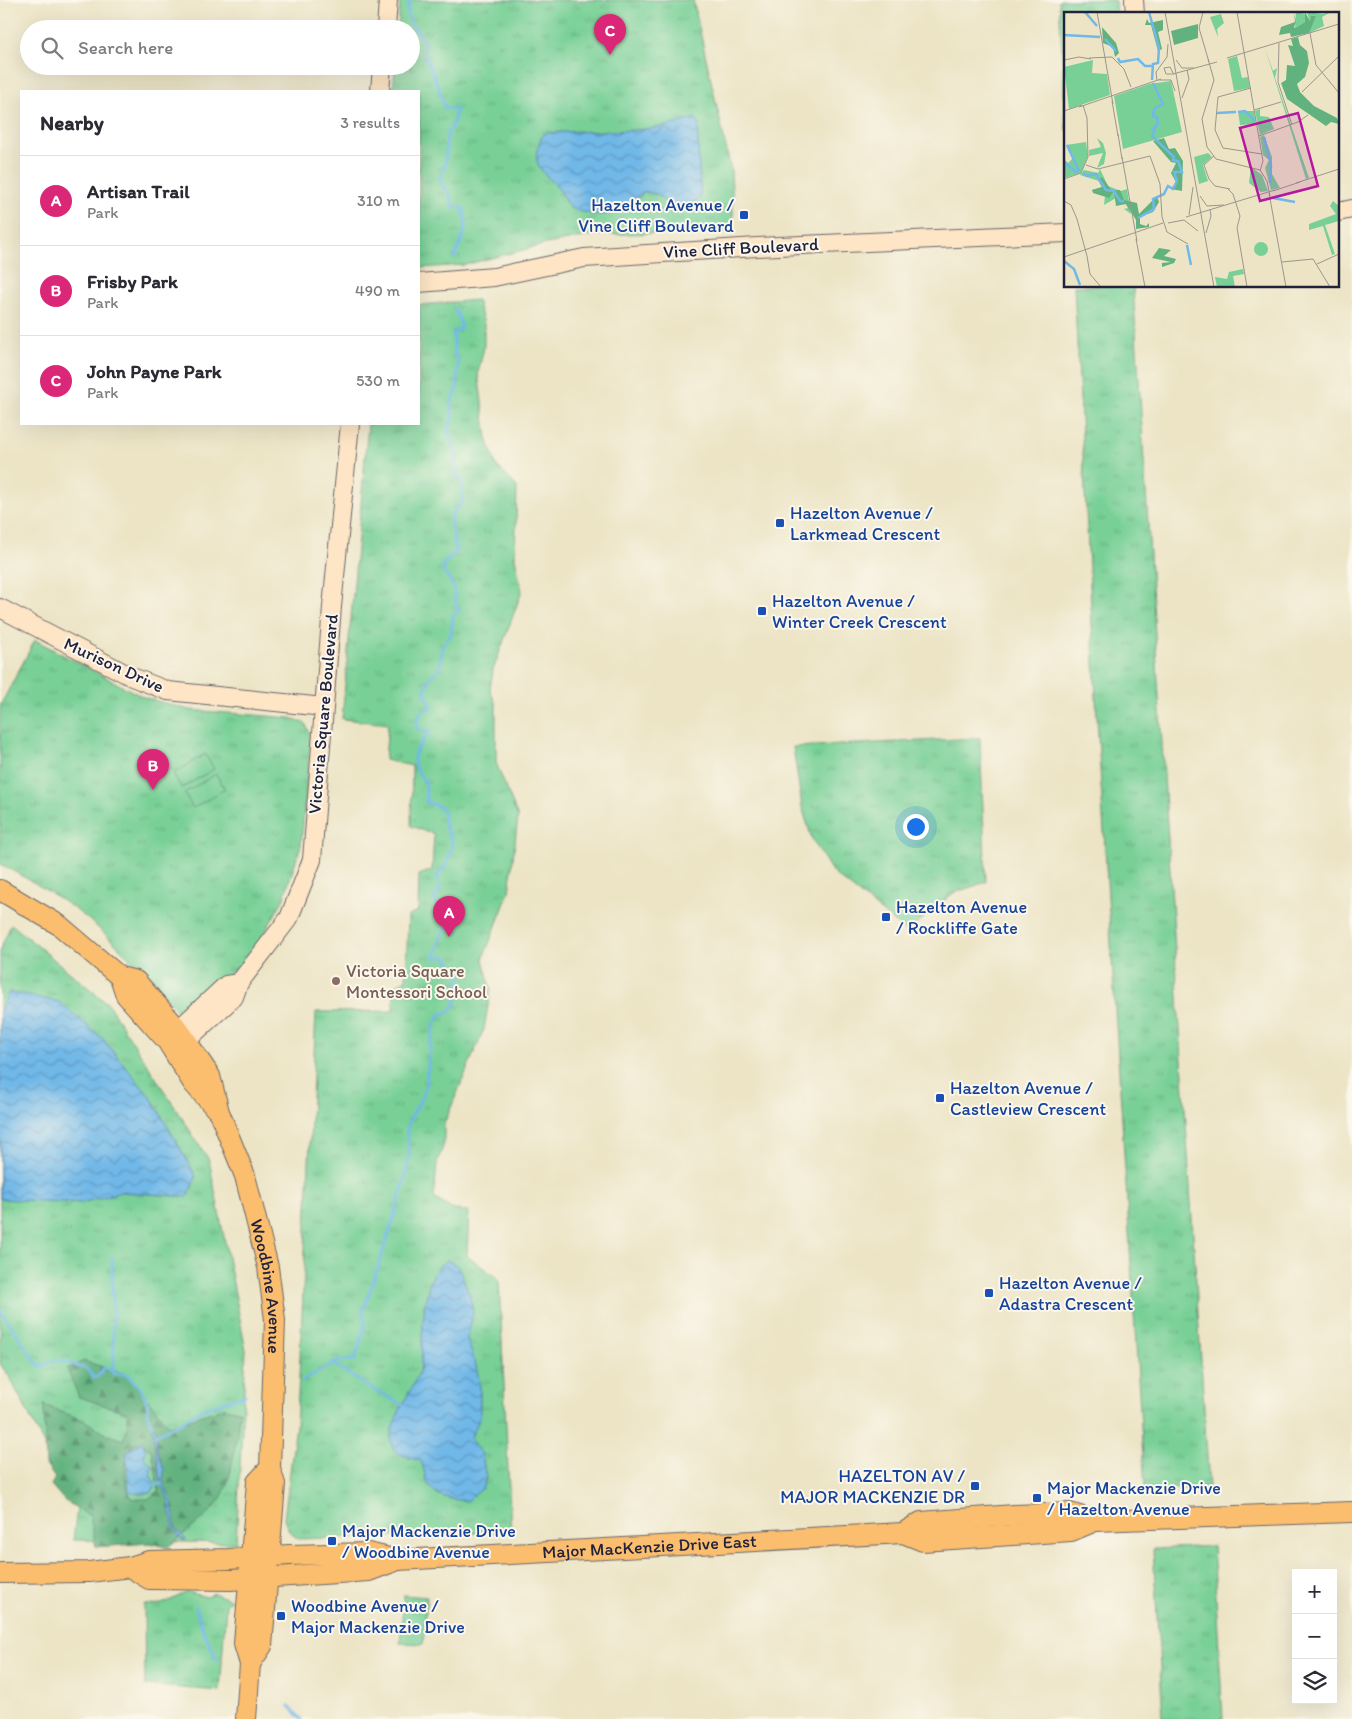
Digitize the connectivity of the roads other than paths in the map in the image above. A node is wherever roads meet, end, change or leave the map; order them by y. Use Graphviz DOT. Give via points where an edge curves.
graph roads {
  1 [pos="388,0"];
  2 [pos="387,20"];
  3 [pos="381,75"];
  4 [pos="380,90"];
  5 [pos="1064,234"];
  6 [pos="420,283"];
  7 [pos="350,425"];
  8 [pos="0,608"];
  9 [pos="324,707"];
  10 [pos="0,890"];
  11 [pos="176,1041"];
  12 [pos="1352,1512"];
  13 [pos="260,1557"];
  14 [pos="398,1560"];
  15 [pos="130,1567"];
  16 [pos="0,1573"];
  17 [pos="258,1578"];
  18 [pos="246,1719"];
  1 -- 2 [label="street"];
  3 -- 4 [label="street"];
  5 -- 6 [label="street, Vine Cliff Boulevard" via="584,258 494,277"];
  7 -- 9 [label="street, Victoria Square Boulevard"];
  8 -- 9 [label="street, Murison Drive" via="132,677 168,691"];
  9 -- 11 [label="street, Victoria Square Boulevard" via="312,860 289,918 239,983 234,997"];
  10 -- 11 [label="main road, Woodbine Avenue" via="59,925 120,977 136,981"];
  11 -- 13 [label="main road, Woodbine Avenue" via="210,1076 219,1112 244,1176 268,1267 275,1320 270,1468 275,1484"];
  12 -- 14 [label="main road, Major MacKenzie Drive East" via="1095,1521 1071,1532 923,1541 903,1533"];
  13 -- 14 [label="main road, Major MacKenzie Drive East" via="368,1552"];
  13 -- 15 [label="main road, Major MacKenzie Drive East" via="149,1561"];
  13 -- 17 [label="main road, Woodbine Avenue"];
  14 -- 17 [label="main road, Major MacKenzie Drive East" via="369,1571"];
  15 -- 16 [label="main road, Major MacKenzie Drive East" via="89,1572"];
  15 -- 17 [label="main road, Major MacKenzie Drive East" via="149,1579"];
  17 -- 18 [label="main road, Woodbine Avenue" via="244,1644 250,1664"];
}
